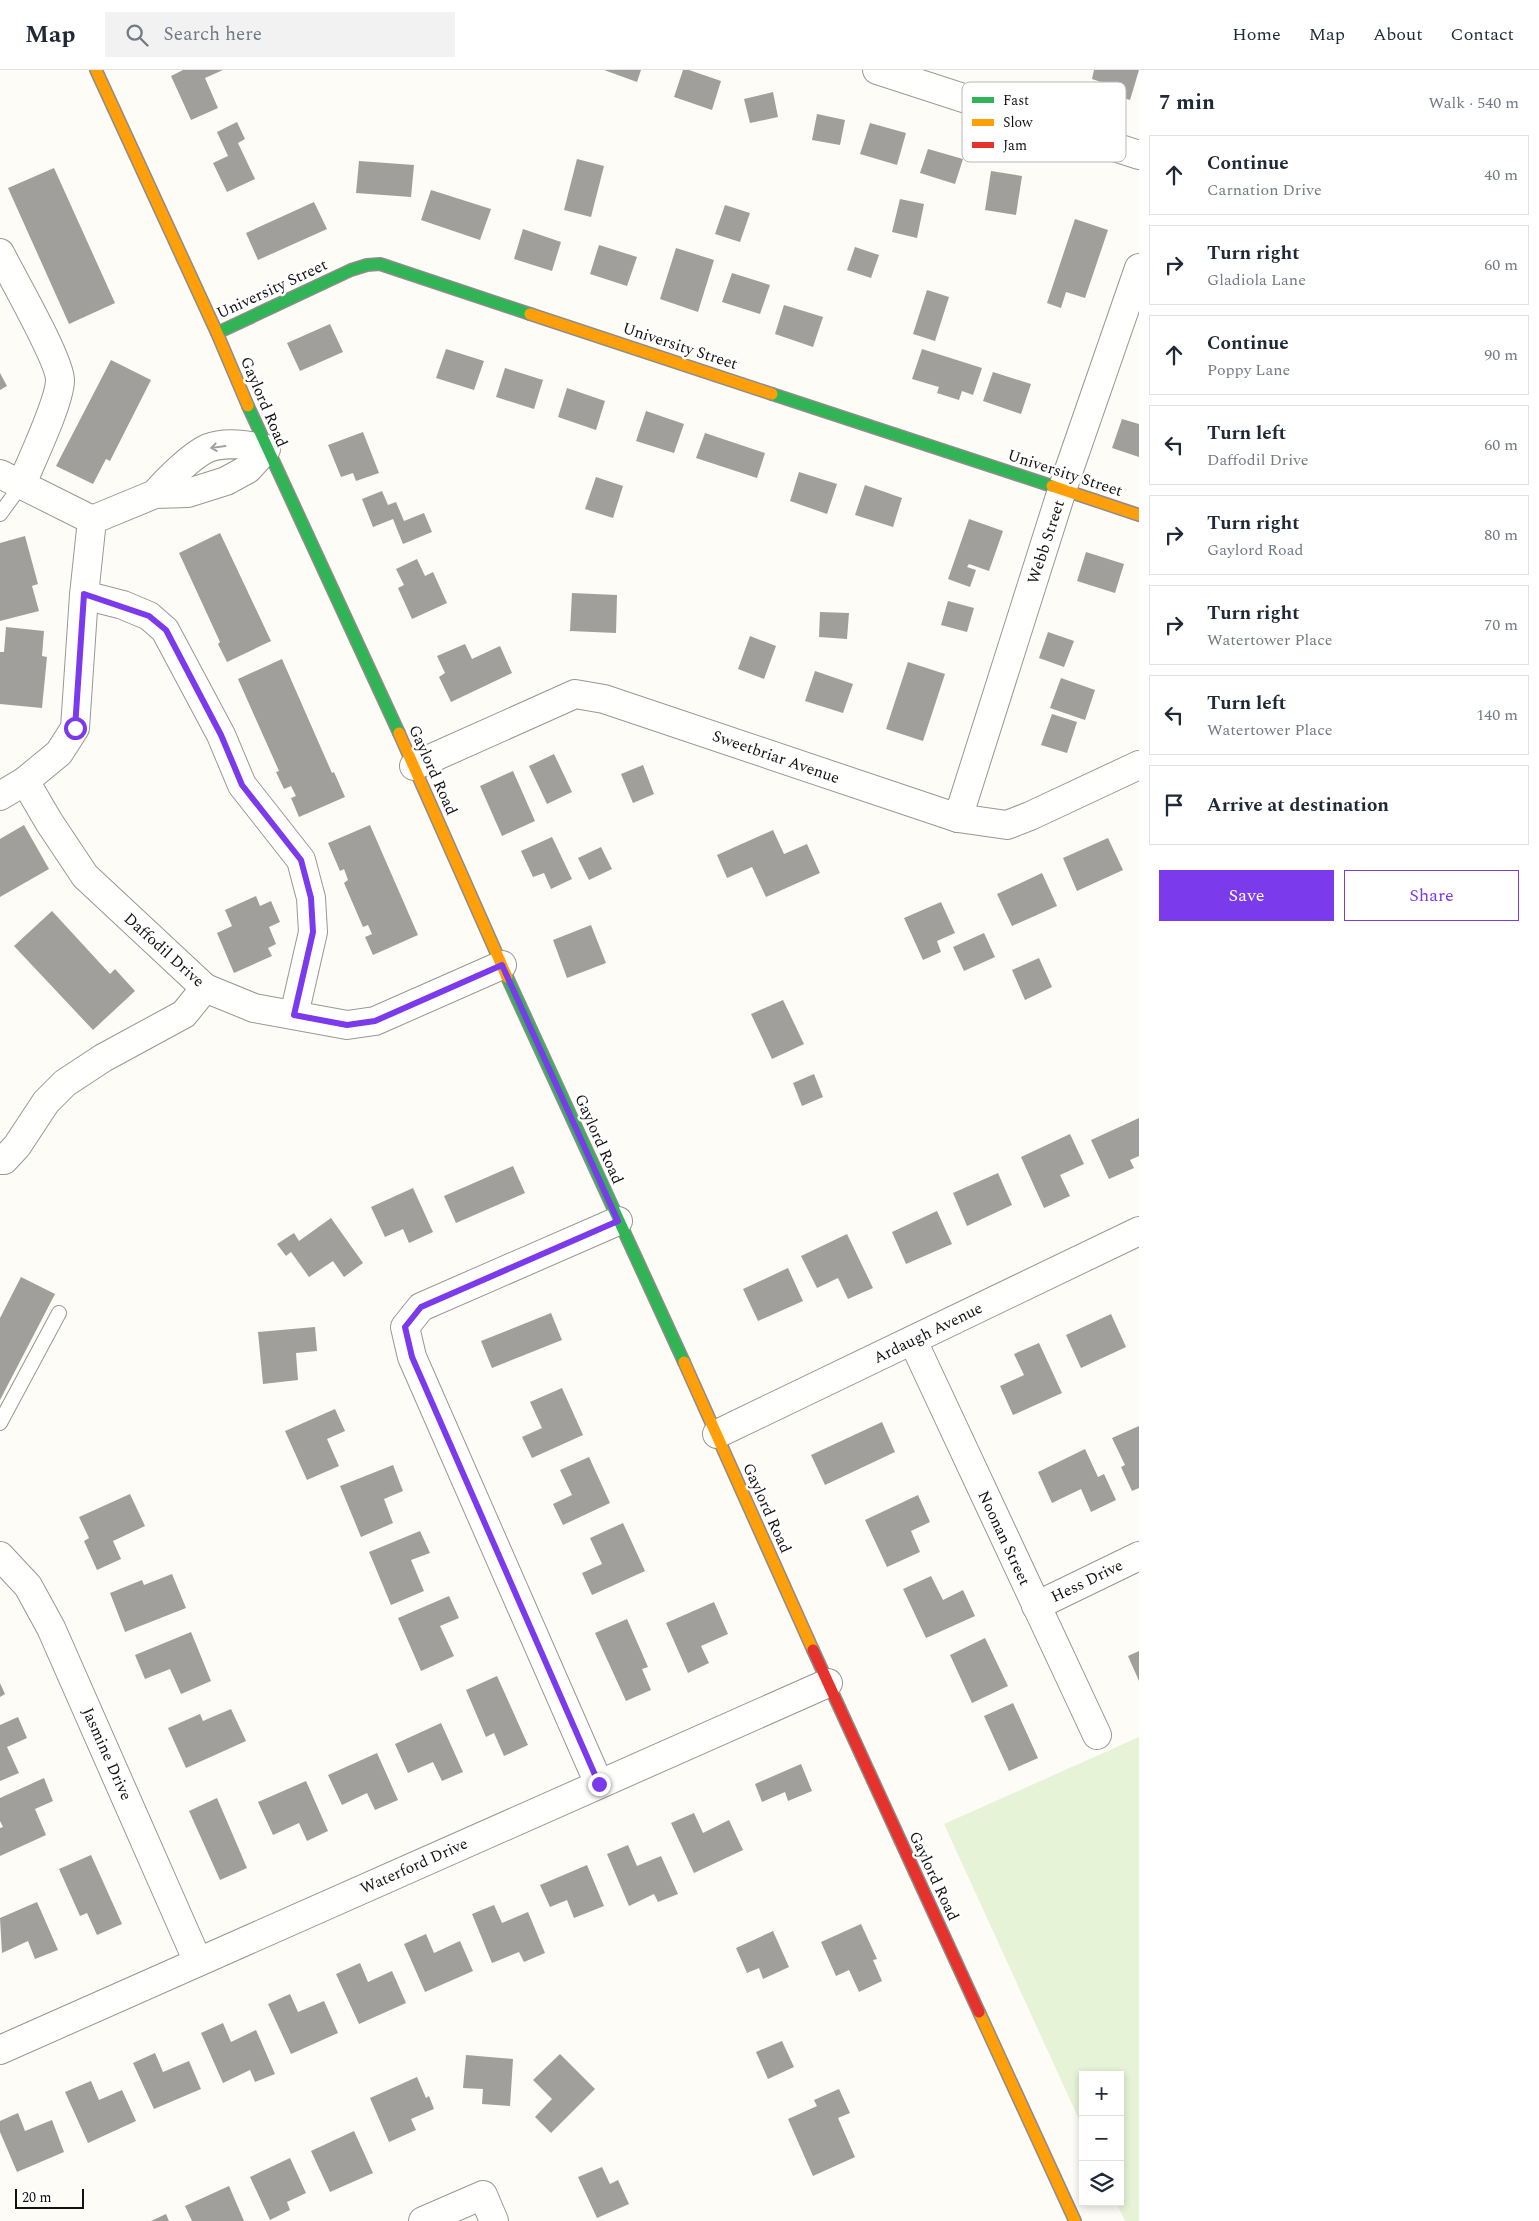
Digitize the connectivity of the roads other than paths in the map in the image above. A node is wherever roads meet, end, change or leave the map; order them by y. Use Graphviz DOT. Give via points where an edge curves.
graph roads {
  1 [pos="96,70"];
  2 [pos="876,70"];
  3 [pos="962,98"];
  4 [pos="1126,151"];
  5 [pos="1139,155"];
  6 [pos="0,253"];
  7 [pos="1139,268"];
  8 [pos="217,333"];
  9 [pos="266,449"];
  10 [pos="11,479"];
  11 [pos="1062,490"];
  12 [pos="154,494"];
  13 [pos="0,514"];
  14 [pos="1139,515"];
  15 [pos="92,520"];
  16 [pos="84,594"];
  17 [pos="1139,765"];
  18 [pos="414,766"];
  19 [pos="25,781"];
  20 [pos="0,796"];
  21 [pos="958,818"];
  22 [pos="502,965"];
  23 [pos="205,988"];
  24 [pos="294,1015"];
  25 [pos="0,1160"];
  26 [pos="618,1221"];
  27 [pos="1139,1231"];
  28 [pos="59,1313"];
  29 [pos="913,1341"];
  30 [pos="0,1423"];
  31 [pos="717,1434"];
  32 [pos="0,1556"];
  33 [pos="1139,1556"];
  34 [pos="1036,1606"];
  35 [pos="828,1683"];
  36 [pos="1097,1735"];
  37 [pos="599,1784"];
  38 [pos="198,1962"];
  39 [pos="0,2050"];
  40 [pos="423,2221"];
  41 [pos="494,2221"];
  42 [pos="1075,2221"];
  1 -- 8 [label="street, Gaylord Road"];
  2 -- 3 [label="street"];
  4 -- 5 [label="street"];
  6 -- 10 [label="street" via="54,358 60,380 56,401"];
  7 -- 11 [label="street, Webb Street"];
  8 -- 9 [label="street, Gaylord Road"];
  8 -- 11 [label="street, University Street" via="351,270 380,264"];
  9 -- 12 [label="street" via="248,469 226,481 188,493"];
  9 -- 12 [label="street, one-way" via="241,443 208,448 172,475"];
  9 -- 18 [label="street, Gaylord Road"];
  10 -- 13 [label="lane"];
  10 -- 15 [label="street"];
  11 -- 14 [label="street, University Street"];
  11 -- 21 [label="street, Webb Street"];
  12 -- 15 [label="street"];
  15 -- 16 [label="street"];
  16 -- 19 [label="street" via="75,728 59,753"];
  16 -- 24 [label="street" via="149,616 166,630 221,735 242,785 301,860 311,898 313,932"];
  17 -- 21 [label="street, Sweetbriar Avenue" via="1007,825"];
  18 -- 21 [label="street, Sweetbriar Avenue" via="575,694 604,698"];
  18 -- 22 [label="street, Gaylord Road"];
  19 -- 20 [label="street"];
  19 -- 23 [label="street, Daffodil Drive" via="85,876"];
  22 -- 24 [label="street, Daffodil Drive" via="375,1021 347,1025"];
  22 -- 26 [label="street, Gaylord Road"];
  23 -- 24 [label="street, Daffodil Drive" via="254,1008"];
  23 -- 25 [label="street" via="184,1014 103,1058 65,1083 46,1102 17,1146 4,1160"];
  26 -- 31 [label="street, Gaylord Road"];
  26 -- 37 [label="street" via="421,1307 405,1327 412,1357"];
  27 -- 29 [label="street, Ardaugh Avenue"];
  28 -- 30 [label="lane"];
  29 -- 31 [label="street, Ardaugh Avenue"];
  29 -- 34 [label="street, Noonan Street"];
  31 -- 35 [label="street, Gaylord Road"];
  32 -- 38 [label="street, Jasmine Drive" via="28,1586 51,1628"];
  33 -- 34 [label="street, Hess Drive"];
  34 -- 36 [label="street, Noonan Street"];
  35 -- 37 [label="street, Waterford Drive"];
  35 -- 42 [label="street, Gaylord Road"];
  37 -- 38 [label="street, Waterford Drive"];
  38 -- 39 [label="street, Waterford Drive"];
  40 -- 41 [label="street" via="483,2195"];
}
